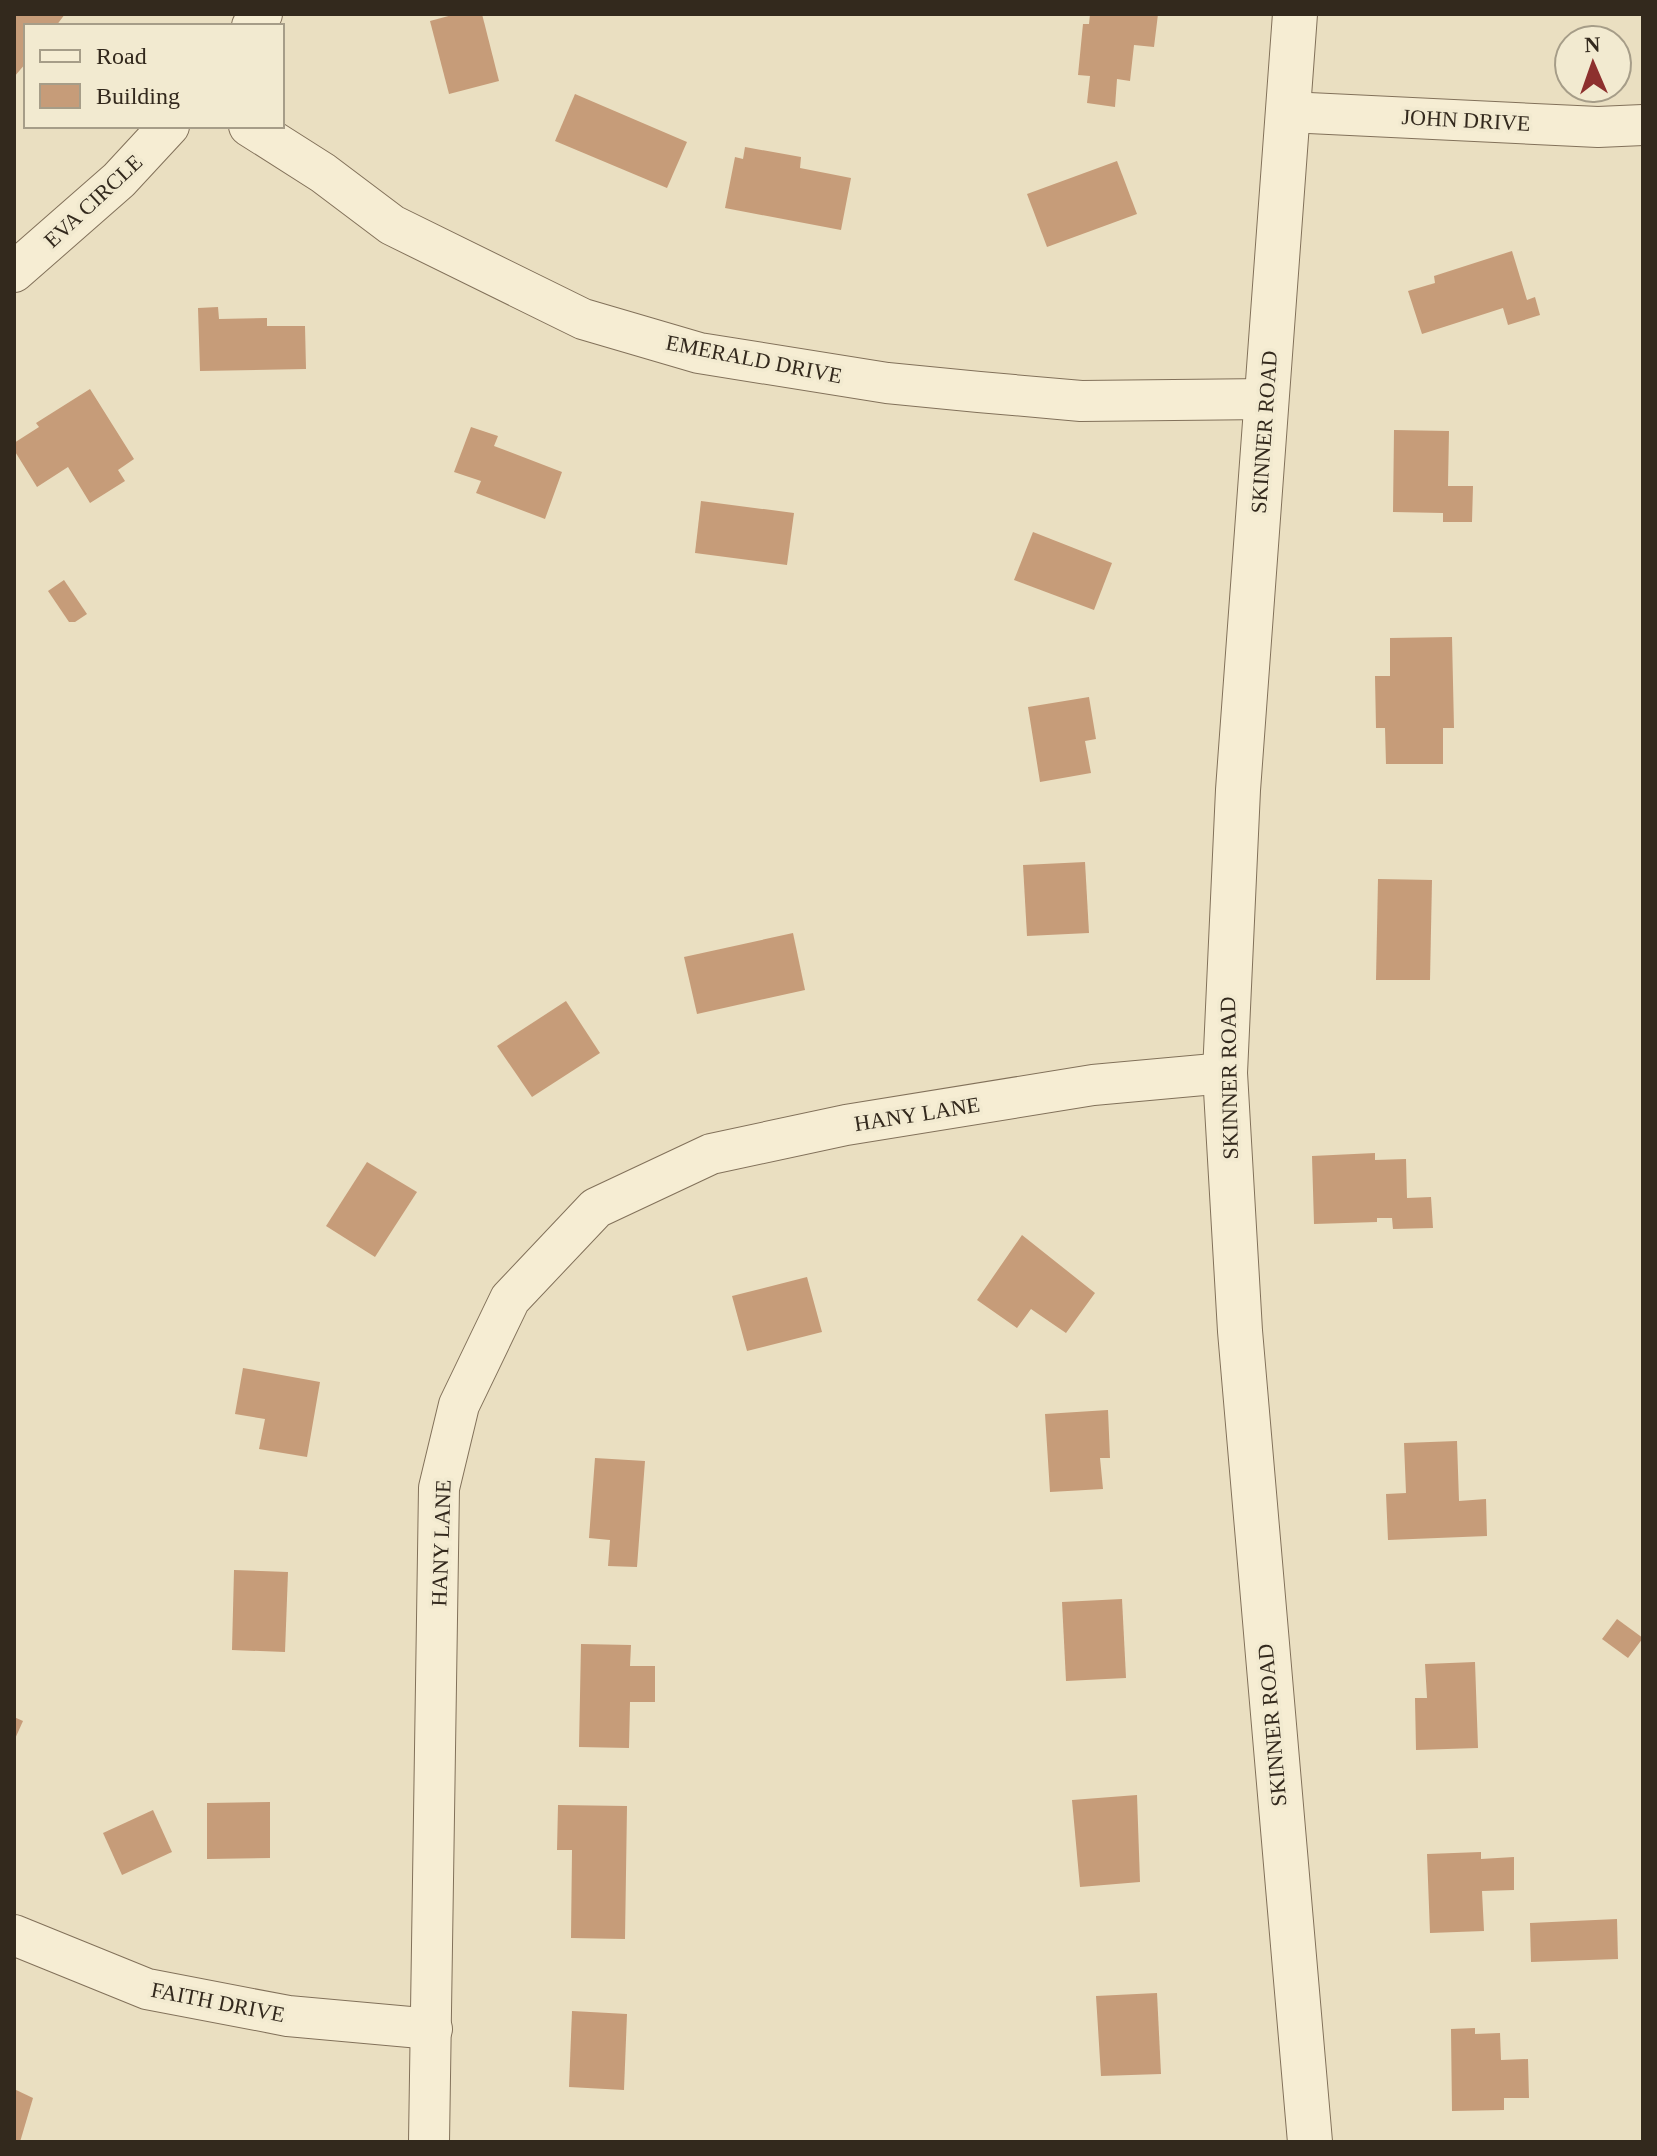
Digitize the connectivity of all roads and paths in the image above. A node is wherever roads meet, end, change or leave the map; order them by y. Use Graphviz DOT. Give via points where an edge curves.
graph roads {
  1 [pos="1295,14"];
  2 [pos="1288,112"];
  3 [pos="1643,125"];
  4 [pos="167,128"];
  5 [pos="252,128"];
  6 [pos="14,272"];
  7 [pos="1267,399"];
  8 [pos="1225,1073"];
  9 [pos="14,1935"];
  10 [pos="432,2029"];
  11 [pos="429,2142"];
  12 [pos="1310,2142"];
  1 -- 2 [label="street, SKINNER ROAD"];
  2 -- 3 [label="street, JOHN DRIVE"];
  2 -- 7 [label="street, SKINNER ROAD"];
  4 -- 6 [label="street, EVA CIRCLE" via="119,180"];
  5 -- 7 [label="street, EMERALD DRIVE" via="392,225 583,319 699,353 887,383 1037,397"];
  7 -- 8 [label="street, SKINNER ROAD" via="1238,790"];
  8 -- 10 [label="street, HANY LANE" via="1078,1088 846,1125 711,1154 596,1208 510,1299 459,1405 439,1488"];
  8 -- 12 [label="street, SKINNER ROAD" via="1241,1347"];
  9 -- 10 [label="street, FAITH DRIVE" via="147,1989 288,2016"];
  10 -- 11 [label="street, HANY LANE"];
}
